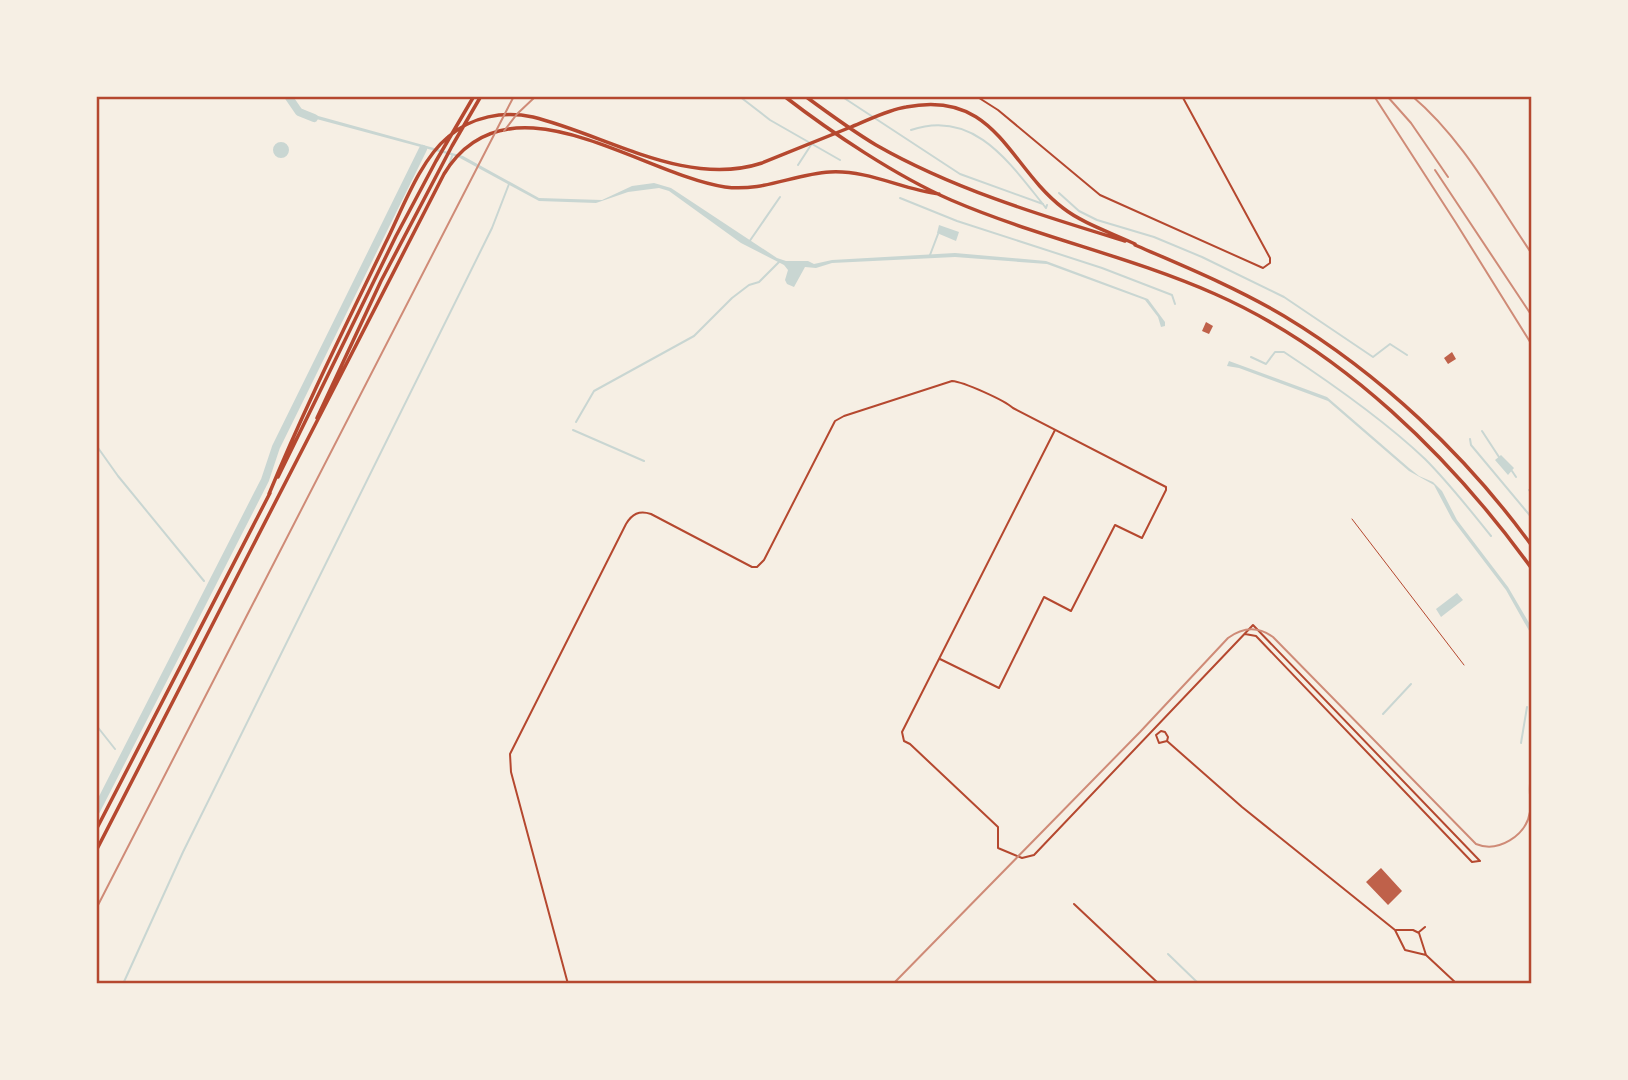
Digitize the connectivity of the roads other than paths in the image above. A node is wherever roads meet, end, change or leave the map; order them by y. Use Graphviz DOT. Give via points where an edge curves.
graph roads {
  1 [pos="474,96"];
  2 [pos="481,96"];
  3 [pos="784,96"];
  4 [pos="805,96"];
  5 [pos="976,96"];
  6 [pos="1182,96"];
  7 [pos="939,194"];
  8 [pos="1135,244"];
  9 [pos="314,426"];
  10 [pos="1055,429"];
  11 [pos="269,494"];
  12 [pos="1352,519"];
  13 [pos="1532,546"];
  14 [pos="1532,569"];
  15 [pos="1244,634"];
  16 [pos="940,659"];
  17 [pos="1464,665"];
  18 [pos="1154,730"];
  19 [pos="1157,733"];
  20 [pos="1167,741"];
  21 [pos="96,830"];
  22 [pos="96,851"];
  23 [pos="1074,904"];
  24 [pos="1425,927"];
  25 [pos="1395,930"];
  26 [pos="1406,931"];
  27 [pos="1419,933"];
  28 [pos="1400,940"];
  29 [pos="1421,945"];
  30 [pos="1415,951"];
  31 [pos="1426,955"];
  32 [pos="568,984"];
  33 [pos="1159,984"];
  34 [pos="1457,984"];
  1 -- 11 [label="highway" via="421,187"];
  2 -- 9 [label="highway" via="368,307"];
  3 -- 7 [label="highway" via="872,157"];
  4 -- 8 [label="highway" via="876,145 955,183"];
  5 -- 6 [label="street" via="1100,195 1263,268 1270,258"];
  7 -- 9 [label="highway" via="853,172 829,172 748,188 723,187 543,128 518,127 490,134 470,145 448,167"];
  7 -- 14 [label="highway" via="1030,230 1161,272 1267,322 1348,375 1416,433 1469,487"];
  8 -- 11 [label="highway" via="1062,208 1006,142 977,118 941,105 892,111 761,163 723,171 659,160 520,114 470,123 441,143 416,183"];
  8 -- 13 [label="highway" via="1251,298 1354,363 1451,451"];
  9 -- 22 [label="highway"];
  10 -- 16 [label="street"];
  10 -- 16 [label="street" via="1166,490 1142,538 1115,525 1071,611 1044,597 999,688"];
  10 -- 32 [label="street" via="954,381 840,417 757,567 647,513 629,518 510,754"];
  11 -- 21 [label="highway"];
  12 -- 17 [label="lane"];
  15 -- 15 [label="street" via="1253,625 1480,861 1472,862 1256,636"];
  15 -- 18 [label="street"];
  16 -- 18 [label="street" via="902,732 903,740 998,827 999,849 1022,858 1034,855"];
  18 -- 19 [label="street"];
  19 -- 20 [label="street" via="1165,732"];
  19 -- 20 [label="street" via="1158,743"];
  20 -- 25 [label="street"];
  23 -- 33 [label="street"];
  24 -- 27 [label="street"];
  25 -- 26 [label="street"];
  25 -- 28 [label="street"];
  26 -- 27 [label="street"];
  26 -- 28 [label="street"];
  27 -- 29 [label="street"];
  28 -- 30 [label="street" via="1405,950"];
  29 -- 30 [label="street"];
  29 -- 31 [label="street"];
  30 -- 31 [label="street"];
  31 -- 34 [label="street"];
}
